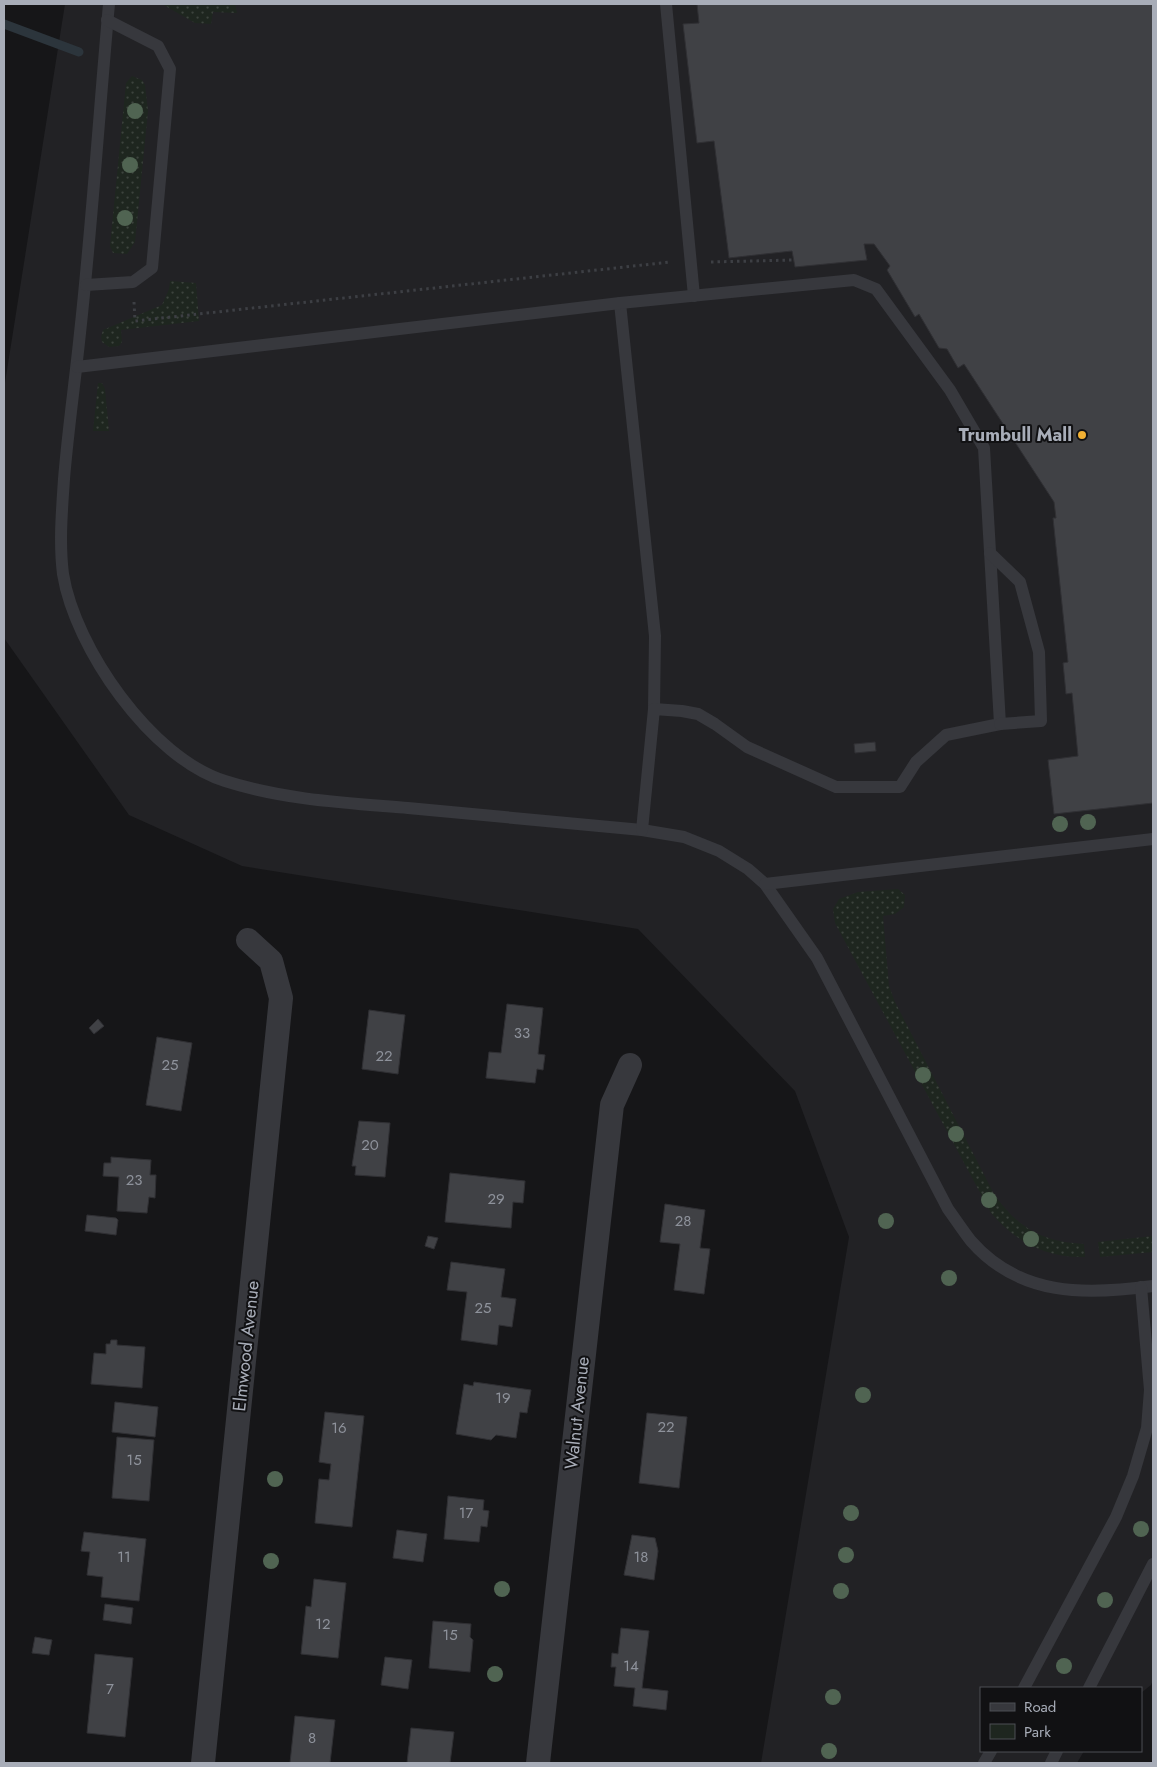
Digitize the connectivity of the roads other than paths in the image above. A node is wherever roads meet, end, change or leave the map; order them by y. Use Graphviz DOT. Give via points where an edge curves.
graph roads {
  1 [pos="109,4"];
  2 [pos="666,4"];
  3 [pos="107,20"];
  4 [pos="86,285"];
  5 [pos="694,296"];
  6 [pos="620,303"];
  7 [pos="77,367"];
  8 [pos="990,553"];
  9 [pos="654,709"];
  10 [pos="1000,724"];
  11 [pos="642,830"];
  12 [pos="1153,839"];
  13 [pos="765,884"];
  14 [pos="248,940"];
  15 [pos="630,1065"];
  16 [pos="1147,1287"];
  17 [pos="1153,1564"];
  18 [pos="1025,1687"];
  19 [pos="1090,1687"];
  20 [pos="990,1752"];
  21 [pos="203,1763"];
  22 [pos="538,1763"];
  23 [pos="984,1763"];
  1 -- 3 [label="lane"];
  2 -- 5 [label="lane"];
  3 -- 4 [label="lane"];
  3 -- 4 [label="lane" via="158,46 170,69 152,268 133,282"];
  4 -- 7 [label="lane"];
  5 -- 6 [label="lane"];
  5 -- 8 [label="lane" via="854,280 876,289 950,390 984,448"];
  6 -- 7 [label="lane"];
  6 -- 9 [label="lane" via="655,636"];
  7 -- 11 [label="lane" via="60,530 69,598 93,657 124,699 168,748 224,781 306,799"];
  8 -- 10 [label="lane"];
  8 -- 10 [label="lane" via="1020,582 1039,652 1041,721"];
  9 -- 10 [label="lane" via="698,714 747,747 836,787 900,787 916,762 946,735"];
  9 -- 11 [label="lane"];
  11 -- 13 [label="lane" via="684,837 719,851"];
  12 -- 13 [label="lane"];
  13 -- 16 [label="lane" via="817,958 948,1210 971,1241 1010,1273 1032,1283 1055,1289 1088,1291"];
  14 -- 21 [label="street, Elmwood Avenue" via="271,961 281,998"];
  15 -- 22 [label="street, Walnut Avenue" via="612,1105"];
  16 -- 18 [label="lane" via="1150,1390 1146,1428 1133,1476 1116,1518"];
  17 -- 19 [label="lane"];
  20 -- 23 [label="lane"];
}
